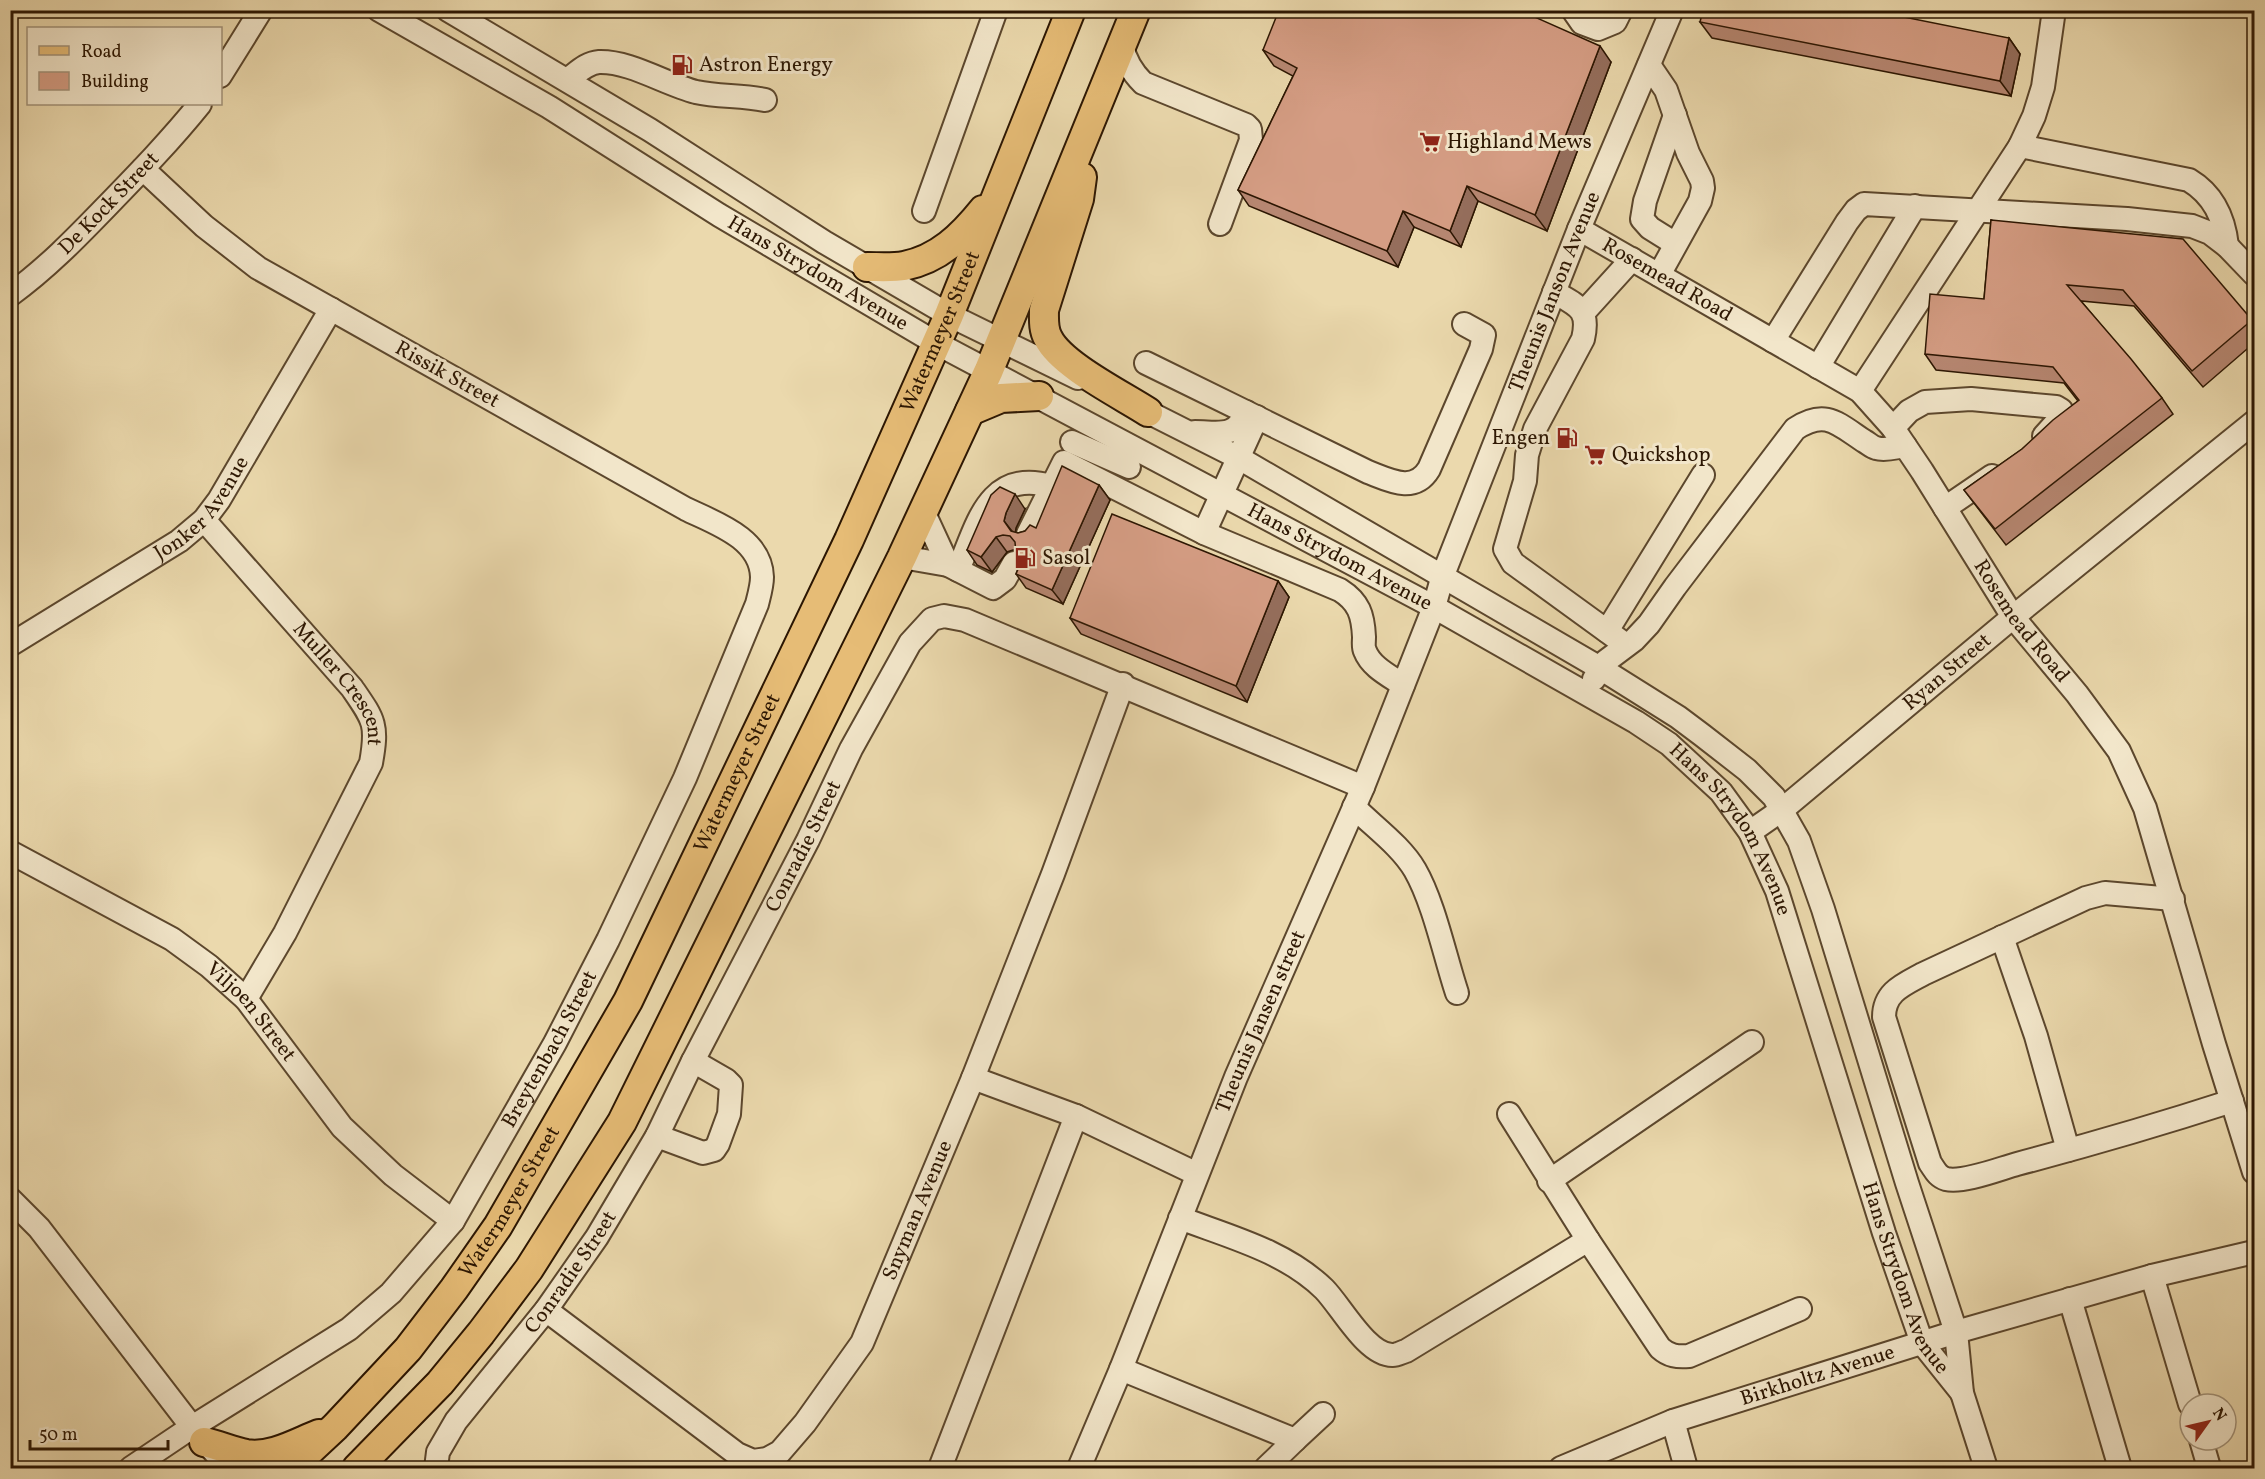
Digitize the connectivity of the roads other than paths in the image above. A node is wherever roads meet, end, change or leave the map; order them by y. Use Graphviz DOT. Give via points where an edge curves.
graph roads {
  1 [pos="261,10"];
  2 [pos="379,10"];
  3 [pos="448,10"];
  4 [pos="996,10"];
  5 [pos="1071,10"];
  6 [pos="1136,10"];
  7 [pos="1573,10"];
  8 [pos="1621,10"];
  9 [pos="1672,10"];
  10 [pos="2054,10"];
  11 [pos="1122,45"];
  12 [pos="1649,65"];
  13 [pos="222,73"];
  14 [pos="567,80"];
  15 [pos="765,100"];
  16 [pos="199,105"];
  17 [pos="1675,115"];
  18 [pos="1093,116"];
  19 [pos="2020,146"];
  20 [pos="143,169"];
  21 [pos="996,196"];
  22 [pos="1915,206"];
  23 [pos="1979,210"];
  24 [pos="924,211"];
  25 [pos="1220,224"];
  26 [pos="1579,229"];
  27 [pos="1674,243"];
  28 [pos="2227,246"];
  29 [pos="1632,259"];
  30 [pos="867,267"];
  31 [pos="2254,274"];
  32 [pos="1659,275"];
  33 [pos="1554,292"];
  34 [pos="10,295"];
  35 [pos="331,309"];
  36 [pos="1584,312"];
  37 [pos="949,315"];
  38 [pos="1464,324"];
  39 [pos="1001,340"];
  40 [pos="1773,341"];
  41 [pos="936,343"];
  42 [pos="1146,363"];
  43 [pos="1524,368"];
  44 [pos="1818,368"];
  45 [pos="989,370"];
  46 [pos="1560,381"];
  47 [pos="1860,392"];
  48 [pos="1039,396"];
  49 [pos="970,411"];
  50 [pos="1148,412"];
  51 [pos="1252,415"];
  52 [pos="1082,419"];
  53 [pos="2254,422"];
  54 [pos="1187,432"];
  55 [pos="1899,437"];
  56 [pos="1494,444"];
  57 [pos="1068,452"];
  58 [pos="1527,455"];
  59 [pos="1134,458"];
  60 [pos="1239,458"];
  61 [pos="1703,475"];
  62 [pos="1051,486"];
  63 [pos="1117,489"];
  64 [pos="1223,494"];
  65 [pos="1945,508"];
  66 [pos="924,511"];
  67 [pos="204,520"];
  68 [pos="1204,532"];
  69 [pos="1028,534"];
  70 [pos="902,557"];
  71 [pos="760,563"];
  72 [pos="1014,563"];
  73 [pos="953,568"];
  74 [pos="1443,575"];
  75 [pos="1434,607"];
  76 [pos="2013,616"];
  77 [pos="1606,632"];
  78 [pos="10,645"];
  79 [pos="1626,645"];
  80 [pos="1600,668"];
  81 [pos="1122,684"];
  82 [pos="1403,685"];
  83 [pos="1587,694"];
  84 [pos="1363,787"];
  85 [pos="1354,807"];
  86 [pos="1783,809"];
  87 [pos="1750,832"];
  88 [pos="10,852"];
  89 [pos="2173,899"];
  90 [pos="2002,937"];
  91 [pos="1457,993"];
  92 [pos="246,999"];
  93 [pos="1752,1042"];
  94 [pos="693,1061"];
  95 [pos="973,1078"];
  96 [pos="2232,1101"];
  97 [pos="1509,1114"];
  98 [pos="1076,1116"];
  99 [pos="657,1136"];
  100 [pos="2068,1150"];
  101 [pos="2254,1172"];
  102 [pos="1197,1174"];
  103 [pos="1549,1181"];
  104 [pos="10,1199"];
  105 [pos="1180,1218"];
  106 [pos="453,1221"];
  107 [pos="1588,1240"];
  108 [pos="2254,1256"];
  109 [pos="2152,1276"];
  110 [pos="2070,1299"];
  111 [pos="1908,1304"];
  112 [pos="1800,1309"];
  113 [pos="546,1311"];
  114 [pos="1956,1332"];
  115 [pos="1922,1343"];
  116 [pos="1872,1358"];
  117 [pos="1121,1369"];
  118 [pos="2186,1392"];
  119 [pos="1962,1393"];
  120 [pos="1323,1414"];
  121 [pos="1672,1421"];
  122 [pos="335,1428"];
  123 [pos="198,1434"];
  124 [pos="386,1438"];
  125 [pos="1296,1440"];
  126 [pos="2204,1452"];
  127 [pos="2208,1464"];
  128 [pos="227,1467"];
  129 [pos="131,1468"];
  130 [pos="291,1468"];
  131 [pos="357,1468"];
  132 [pos="372,1468"];
  133 [pos="436,1468"];
  134 [pos="940,1468"];
  135 [pos="1079,1468"];
  136 [pos="1266,1468"];
  137 [pos="1561,1468"];
  138 [pos="1686,1468"];
  139 [pos="1986,1468"];
  140 [pos="2120,1468"];
  1 -- 13 [label="street"];
  2 -- 41 [label="street, Hans Strydom Avenue" via="549,107 719,215"];
  3 -- 14 [label="street, Hans Strydom Avenue"];
  4 -- 24 [label="street"];
  5 -- 21 [label="main road, Watermeyer Street"];
  6 -- 11 [label="main road"];
  7 -- 8 [label="street" via="1582,23 1598,29 1615,22"];
  9 -- 12 [label="street, Theunis Janson Avenue"];
  10 -- 19 [label="street" via="2043,87"];
  11 -- 18 [label="main road"];
  11 -- 25 [label="street" via="1124,57 1143,83 1250,129 1251,140"];
  12 -- 17 [label="street" via="1666,90"];
  12 -- 26 [label="street, Theunis Janson Avenue"];
  14 -- 15 [label="street" via="589,63 600,62 693,91"];
  14 -- 30 [label="street, Hans Strydom Avenue"];
  16 -- 20 [label="street, De Kock Street"];
  17 -- 27 [label="street" via="1703,188 1700,201"];
  17 -- 27 [label="street" via="1642,219"];
  18 -- 39 [label="main road"];
  18 -- 50 [label="main road" via="1078,199 1048,295 1044,326 1047,337 1065,358"];
  19 -- 23 [label="street"];
  19 -- 28 [label="street" via="2189,180 2200,186 2214,203 2224,225"];
  20 -- 34 [label="street, De Kock Street" via="36,277"];
  20 -- 35 [label="street, Rissik Street" via="204,226 258,268"];
  21 -- 30 [label="main road" via="963,234 925,260 903,266"];
  21 -- 37 [label="main road, Watermeyer Street"];
  22 -- 23 [label="street"];
  22 -- 40 [label="street" via="1864,204 1856,210"];
  22 -- 44 [label="street"];
  23 -- 28 [label="street" via="2174,223 2210,233"];
  23 -- 47 [label="street"];
  26 -- 29 [label="street, Rosemead Road"];
  26 -- 33 [label="street, Theunis Janson Avenue"];
  27 -- 32 [label="street"];
  28 -- 31 [label="street"];
  29 -- 32 [label="street, Rosemead Road"];
  29 -- 36 [label="street"];
  30 -- 37 [label="street, Hans Strydom Avenue"];
  32 -- 40 [label="street, Rosemead Road"];
  33 -- 36 [label="street"];
  33 -- 43 [label="street, Theunis Janson Avenue"];
  35 -- 67 [label="street, Jonker Avenue"];
  35 -- 71 [label="street, Rissik Street" via="723,527 752,548"];
  36 -- 46 [label="street" via="1582,339"];
  37 -- 39 [label="street, Hans Strydom Avenue"];
  37 -- 41 [label="main road, Watermeyer Street"];
  38 -- 51 [label="street" via="1485,338 1429,469 1419,481 1399,483 1368,472"];
  39 -- 45 [label="main road"];
  39 -- 50 [label="street, Hans Strydom Avenue"];
  40 -- 44 [label="street, Rosemead Road"];
  41 -- 45 [label="street, Hans Strydom Avenue"];
  41 -- 122 [label="main road, Watermeyer Street" via="849,540 628,1001 485,1244 408,1349"];
  42 -- 51 [label="street"];
  43 -- 46 [label="street"];
  43 -- 56 [label="street, Theunis Janson Avenue"];
  44 -- 47 [label="street, Rosemead Road"];
  45 -- 48 [label="street, Hans Strydom Avenue"];
  45 -- 49 [label="main road"];
  46 -- 58 [label="street" via="1535,429"];
  47 -- 55 [label="street, Rosemead Road"];
  48 -- 49 [label="main road" via="1001,398"];
  48 -- 52 [label="street, Hans Strydom Avenue"];
  49 -- 66 [label="main road"];
  50 -- 54 [label="street, Hans Strydom Avenue"];
  51 -- 54 [label="street" via="1229,432"];
  51 -- 60 [label="street"];
  52 -- 57 [label="street"];
  52 -- 59 [label="street, Hans Strydom Avenue"];
  53 -- 76 [label="street, Ryan Street"];
  54 -- 60 [label="street, Hans Strydom Avenue"];
  55 -- 65 [label="street, Rosemead Road"];
  55 -- 65 [label="street" via="1910,411 1925,402 1971,399 2061,410 2062,416 2050,431"];
  55 -- 79 [label="street" via="1886,449 1875,448 1837,423 1822,418 1808,420 1795,429 1649,624"];
  56 -- 58 [label="street"];
  56 -- 74 [label="street, Theunis Janson Avenue"];
  57 -- 59 [label="street"];
  57 -- 62 [label="street"];
  57 -- 63 [label="street"];
  58 -- 77 [label="street" via="1526,481 1505,543 1508,556"];
  59 -- 63 [label="street"];
  59 -- 64 [label="street, Hans Strydom Avenue"];
  60 -- 64 [label="street"];
  60 -- 74 [label="street, Hans Strydom Avenue"];
  61 -- 77 [label="street"];
  62 -- 69 [label="street"];
  62 -- 73 [label="street" via="1026,481 995,495 985,506"];
  63 -- 68 [label="street"];
  64 -- 68 [label="street"];
  64 -- 75 [label="street, Hans Strydom Avenue"];
  65 -- 76 [label="street, Rosemead Road"];
  66 -- 70 [label="main road"];
  66 -- 73 [label="street"];
  67 -- 78 [label="street, Jonker Avenue" via="178,541"];
  67 -- 92 [label="street, Muller Crescent" via="352,688 373,722 376,737 371,763 285,933"];
  68 -- 82 [label="street" via="1352,597 1360,610 1364,650 1371,662"];
  70 -- 73 [label="street"];
  70 -- 124 [label="main road" via="622,1122 529,1269 440,1383"];
  71 -- 106 [label="street, Breytenbach Street" via="762,579 757,604 680,789 609,940"];
  72 -- 73 [label="street" via="1005,579 993,588"];
  74 -- 75 [label="street, Theunis Jansen street"];
  74 -- 80 [label="street, Hans Strydom Avenue"];
  75 -- 82 [label="street, Theunis Jansen street"];
  75 -- 83 [label="street, Hans Strydom Avenue"];
  76 -- 86 [label="street, Ryan Street"];
  76 -- 89 [label="street, Rosemead Road" via="2119,751 2145,808"];
  77 -- 79 [label="street"];
  79 -- 80 [label="street"];
  80 -- 83 [label="street"];
  80 -- 86 [label="street, Hans Strydom Avenue" via="1702,735 1747,770"];
  81 -- 84 [label="street, Conradie Street"];
  81 -- 94 [label="street, Conradie Street" via="965,620 944,616 932,619 910,643 857,740"];
  81 -- 95 [label="street, Snyman Avenue"];
  82 -- 84 [label="street, Theunis Jansen street"];
  83 -- 87 [label="street, Hans Strydom Avenue" via="1669,744 1721,792"];
  84 -- 85 [label="street, Theunis Jansen street"];
  85 -- 91 [label="street" via="1415,870"];
  85 -- 102 [label="street, Theunis Jansen street"];
  86 -- 87 [label="street, Ryan Street"];
  86 -- 114 [label="street, Hans Strydom Avenue" via="1823,909"];
  87 -- 111 [label="street, Hans Strydom Avenue" via="1777,891"];
  88 -- 92 [label="street, Viljoen Street" via="172,939"];
  89 -- 90 [label="street" via="2105,893"];
  89 -- 96 [label="street, Rosemead Road"];
  90 -- 100 [label="street" via="2036,1036"];
  90 -- 100 [label="street" via="1923,974 1889,996 1884,1017 1906,1091 1930,1163 1938,1175 1947,1179 1966,1178"];
  92 -- 106 [label="street, Viljoen Street" via="342,1127 393,1175"];
  93 -- 103 [label="street"];
  94 -- 99 [label="street, Conradie Street"];
  94 -- 99 [label="street" via="731,1085 729,1114 718,1144 714,1150 703,1153"];
  95 -- 98 [label="street"];
  95 -- 113 [label="street, Snyman Avenue" via="862,1343 780,1452 753,1461 737,1454"];
  96 -- 100 [label="street"];
  96 -- 101 [label="street, Rosemead Road"];
  97 -- 103 [label="street"];
  98 -- 102 [label="street"];
  98 -- 134 [label="street"];
  99 -- 113 [label="street, Conradie Street" via="597,1237"];
  102 -- 105 [label="street, Theunis Jansen street"];
  103 -- 107 [label="street"];
  104 -- 123 [label="street" via="39,1228"];
  105 -- 107 [label="street" via="1293,1264 1332,1297 1368,1343 1380,1353 1394,1356"];
  105 -- 117 [label="street, Theunis Jansen street"];
  106 -- 123 [label="street, Breytenbach Street" via="391,1293 349,1329"];
  107 -- 112 [label="street" via="1660,1348 1676,1357 1689,1356"];
  108 -- 109 [label="street, Birkholtz Avenue"];
  109 -- 110 [label="street, Birkholtz Avenue"];
  109 -- 118 [label="street"];
  110 -- 114 [label="street, Birkholtz Avenue"];
  110 -- 140 [label="street"];
  111 -- 115 [label="street, Hans Strydom Avenue"];
  111 -- 116 [label="street" via="1897,1339"];
  113 -- 133 [label="street, Conradie Street" via="456,1421 438,1452"];
  114 -- 115 [label="street, Birkholtz Avenue"];
  114 -- 119 [label="street, Hans Strydom Avenue"];
  115 -- 116 [label="street, Birkholtz Avenue"];
  115 -- 119 [label="street, Hans Strydom Avenue"];
  116 -- 121 [label="street, Birkholtz Avenue"];
  117 -- 125 [label="street"];
  117 -- 135 [label="street, Theunis Jansen street"];
  119 -- 139 [label="street, Hans Strydom Avenue"];
  120 -- 125 [label="street"];
  121 -- 137 [label="street, Birkholtz Avenue"];
  121 -- 138 [label="street"];
  122 -- 123 [label="main road" via="262,1455 244,1454"];
  122 -- 130 [label="main road, Watermeyer Street"];
  123 -- 128 [label="street"];
  123 -- 129 [label="street, Breytenbach Street"];
  124 -- 131 [label="main road"];
  124 -- 132 [label="main road"];
  125 -- 136 [label="street"];
  126 -- 127 [label="street"];
}
